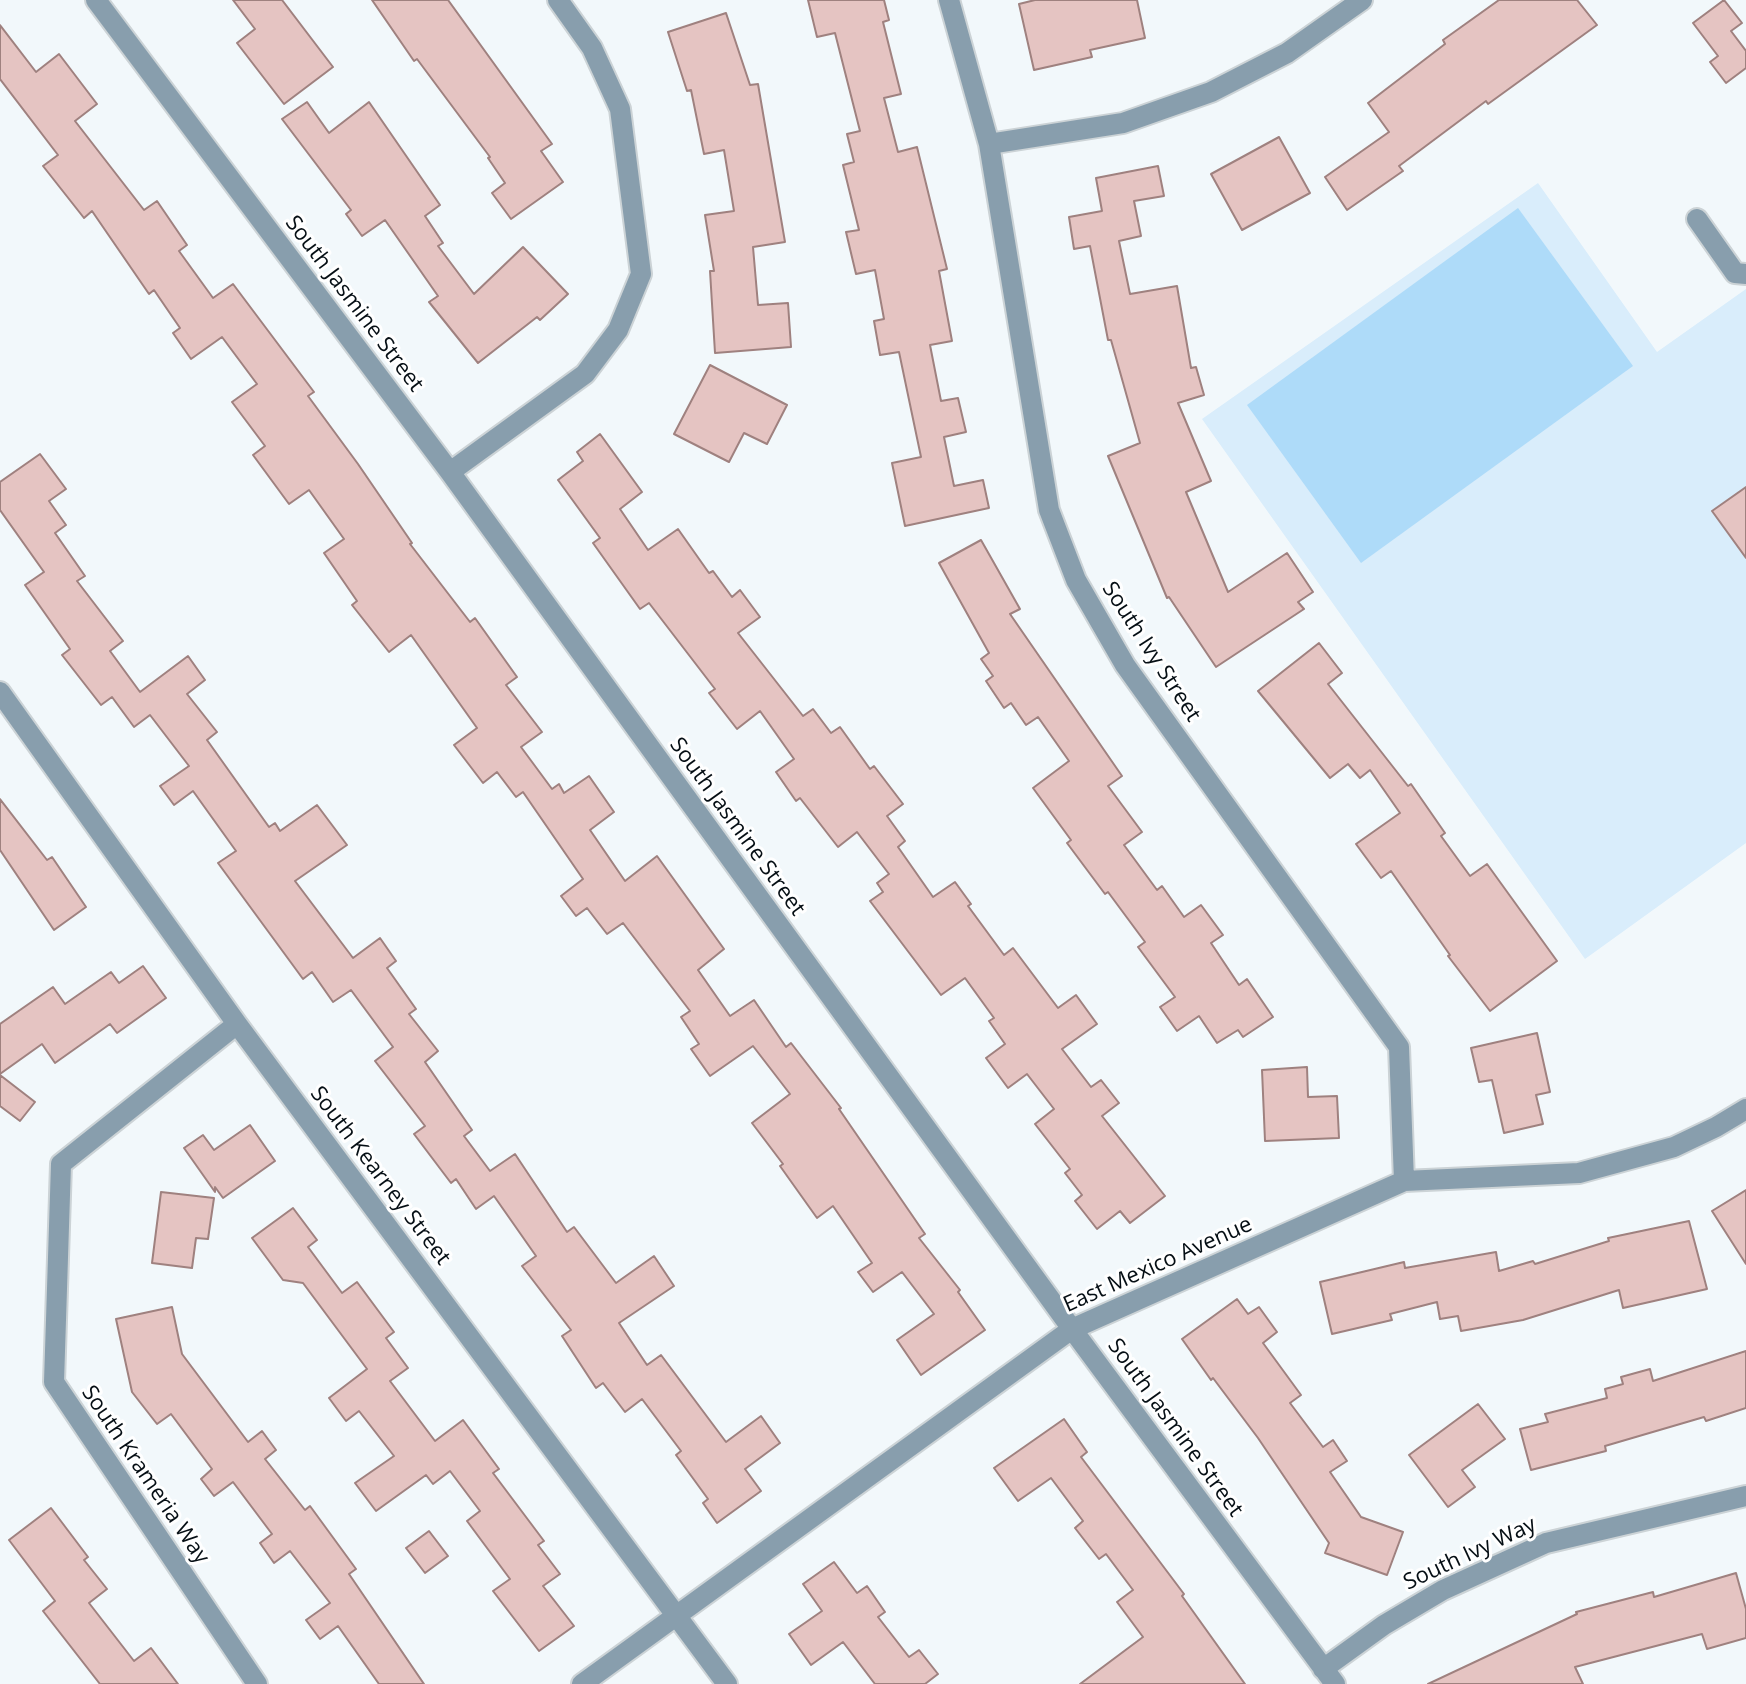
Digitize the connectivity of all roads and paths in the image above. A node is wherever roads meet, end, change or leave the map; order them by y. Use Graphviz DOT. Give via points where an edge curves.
graph roads {
  1 [pos="96,0"];
  2 [pos="558,0"];
  3 [pos="949,0"];
  4 [pos="1362,0"];
  5 [pos="989,144"];
  6 [pos="1697,219"];
  7 [pos="1746,274"];
  8 [pos="450,472"];
  9 [pos="0,692"];
  10 [pos="237,1024"];
  11 [pos="1746,1109"];
  12 [pos="1404,1181"];
  13 [pos="1072,1329"];
  14 [pos="1746,1496"];
  15 [pos="675,1616"];
  16 [pos="1329,1676"];
  17 [pos="257,1684"];
  18 [pos="582,1684"];
  19 [pos="727,1684"];
  1 -- 8 [label="street, South Jasmine Street"];
  2 -- 8 [label="street" via="592,48 620,109 641,274 618,330 585,374"];
  3 -- 5 [label="street, South Ivy Street"];
  4 -- 5 [label="street" via="1287,53 1211,92 1123,123"];
  5 -- 12 [label="street, South Ivy Street" via="1049,510 1076,580 1125,665 1399,1047"];
  6 -- 7 [label="street" via="1735,273"];
  8 -- 13 [label="street, South Jasmine Street"];
  9 -- 10 [label="street, South Kearney Street"];
  10 -- 15 [label="street, South Kearney Street"];
  10 -- 17 [label="street, South Krameria Way" via="61,1164 54,1382"];
  11 -- 12 [label="street, East Mexico Avenue" via="1674,1147 1579,1173"];
  12 -- 13 [label="street, East Mexico Avenue"];
  13 -- 15 [label="street, East Mexico Avenue"];
  13 -- 16 [label="street, South Jasmine Street"];
  14 -- 16 [label="street, South Ivy Way" via="1546,1543 1443,1590 1384,1625"];
  15 -- 18 [label="street, East Mexico Avenue"];
  15 -- 19 [label="street, South Kearney Street"];
}
